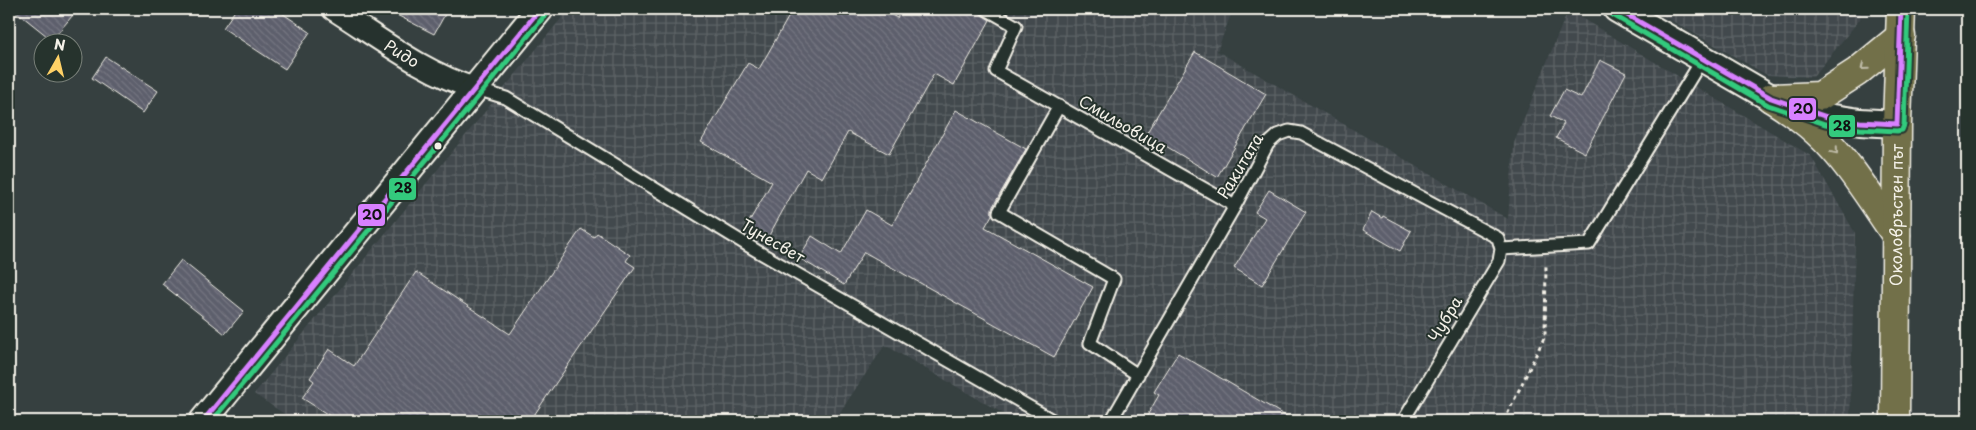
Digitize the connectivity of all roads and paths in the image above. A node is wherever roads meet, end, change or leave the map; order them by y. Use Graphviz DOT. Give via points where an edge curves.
graph roads {
  1 [pos="333,9"];
  2 [pos="540,9"];
  3 [pos="986,9"];
  4 [pos="1617,9"];
  5 [pos="1901,9"];
  6 [pos="1901,36"];
  7 [pos="1703,58"];
  8 [pos="476,88"];
  9 [pos="1771,98"];
  10 [pos="1059,106"];
  11 [pos="1897,124"];
  12 [pos="1235,206"];
  13 [pos="1896,235"];
  14 [pos="1546,247"];
  15 [pos="1501,249"];
  16 [pos="1138,375"];
  17 [pos="203,421"];
  18 [pos="1054,421"];
  19 [pos="1111,421"];
  20 [pos="1403,421"];
  21 [pos="1504,421"];
  22 [pos="1895,421"];
  1 -- 8 [label="street, Ридо" via="429,70"];
  2 -- 8 [label="street"];
  3 -- 10 [label="lane, Смильовица" via="1016,26 996,70"];
  4 -- 7 [label="street"];
  5 -- 6 [label="main road, Околовръстен път"];
  6 -- 9 [label="main road, one-way" via="1857,72 1820,96"];
  6 -- 11 [label="main road, Околовръстен път"];
  7 -- 9 [label="street"];
  7 -- 14 [label="lane" via="1588,244"];
  8 -- 17 [label="street"];
  8 -- 18 [label="lane, Тунесвет" via="506,98 757,251"];
  9 -- 11 [label="street" via="1827,117"];
  9 -- 13 [label="main road, one-way" via="1818,133 1843,161"];
  10 -- 12 [label="lane, Смильовица"];
  10 -- 16 [label="lane" via="999,212 1114,279 1090,343"];
  11 -- 13 [label="main road, Околовръстен път"];
  12 -- 15 [label="lane, Ракитата" via="1268,144 1289,131 1301,133 1492,233 1498,238"];
  12 -- 16 [label="lane, Ракитата"];
  13 -- 22 [label="main road, Околовръстен път"];
  14 -- 15 [label="lane"];
  14 -- 21 [label="path" via="1546,336"];
  15 -- 20 [label="lane, Чубра" via="1499,261"];
  16 -- 19 [label="lane, Ракитата"];
}
